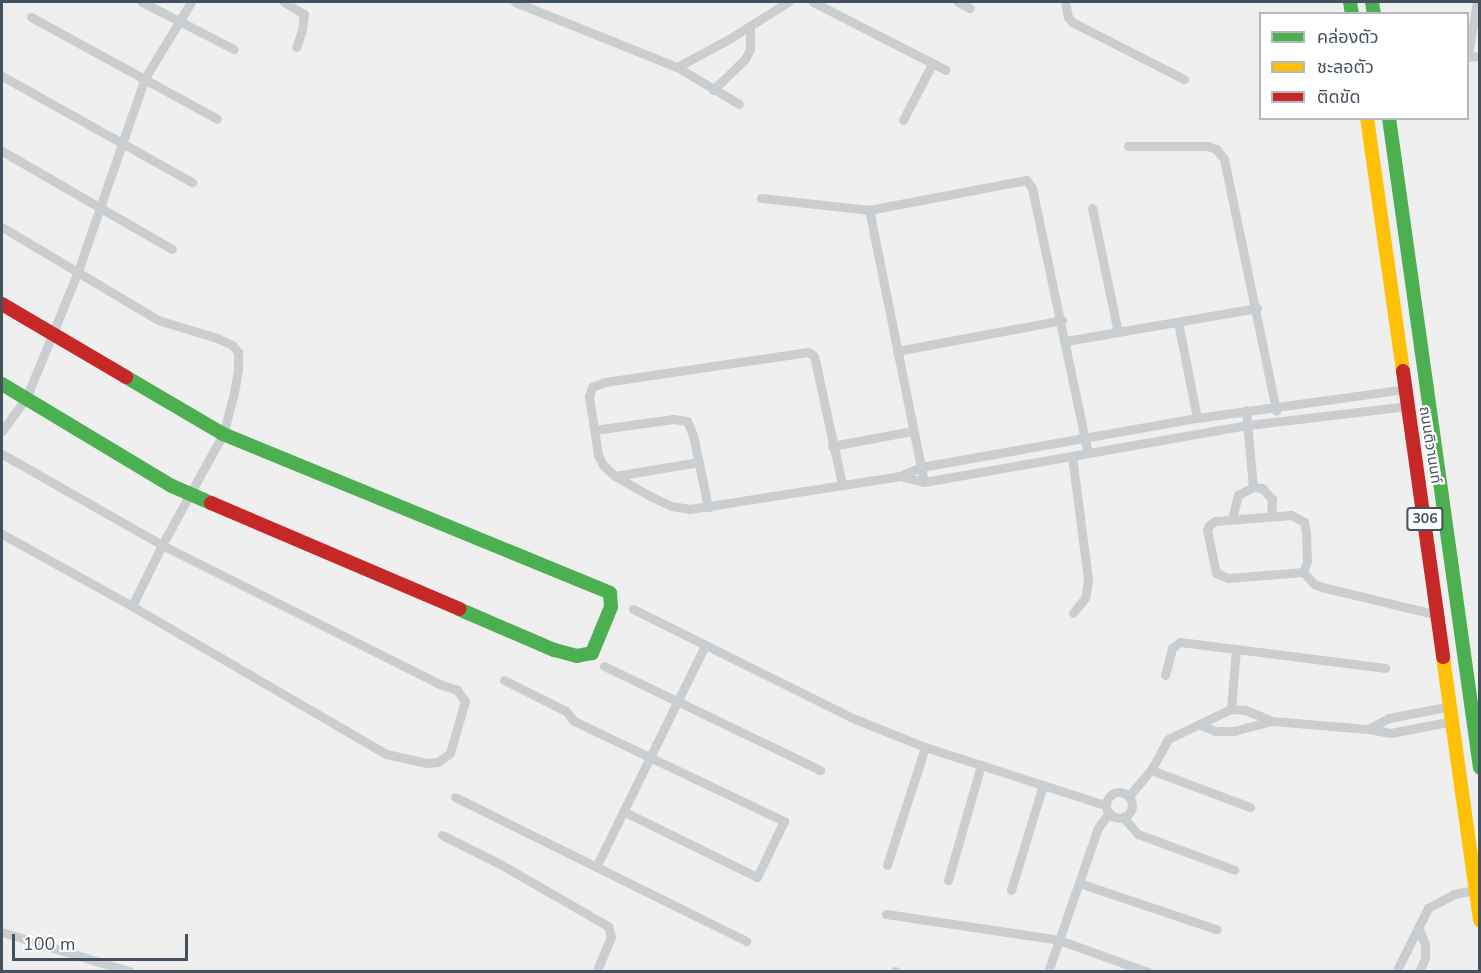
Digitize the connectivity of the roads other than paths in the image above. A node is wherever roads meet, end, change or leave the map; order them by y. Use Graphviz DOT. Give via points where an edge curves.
graph roads {
  1 [pos="142,2"];
  2 [pos="191,2"];
  3 [pos="284,2"];
  4 [pos="515,2"];
  5 [pos="788,2"];
  6 [pos="813,2"];
  7 [pos="958,2"];
  8 [pos="1065,2"];
  9 [pos="1073,2"];
  10 [pos="1478,2"];
  11 [pos="970,8"];
  12 [pos="31,17"];
  13 [pos="178,21"];
  14 [pos="750,27"];
  15 [pos="1469,44"];
  16 [pos="296,47"];
  17 [pos="234,49"];
  18 [pos="1479,54"];
  19 [pos="932,64"];
  20 [pos="677,67"];
  21 [pos="946,70"];
  22 [pos="2,76"];
  23 [pos="145,78"];
  24 [pos="1184,79"];
  25 [pos="713,90"];
  26 [pos="739,104"];
  27 [pos="217,119"];
  28 [pos="903,120"];
  29 [pos="1367,120"];
  30 [pos="1389,120"];
  31 [pos="122,142"];
  32 [pos="1128,146"];
  33 [pos="2,151"];
  34 [pos="192,182"];
  35 [pos="761,198"];
  36 [pos="99,206"];
  37 [pos="1092,208"];
  38 [pos="869,210"];
  39 [pos="2,227"];
  40 [pos="172,249"];
  41 [pos="78,271"];
  42 [pos="2,304"];
  43 [pos="1257,308"];
  44 [pos="1062,320"];
  45 [pos="1178,322"];
  46 [pos="1118,332"];
  47 [pos="53,333"];
  48 [pos="1066,341"];
  49 [pos="897,351"];
  50 [pos="2,384"];
  51 [pos="1405,389"];
  52 [pos="26,398"];
  53 [pos="1408,406"];
  54 [pos="1275,407"];
  55 [pos="1246,410"];
  56 [pos="1197,418"];
  57 [pos="1277,422"];
  58 [pos="1248,425"];
  59 [pos="594,430"];
  60 [pos="2,431"];
  61 [pos="912,431"];
  62 [pos="223,434"];
  63 [pos="1085,437"];
  64 [pos="832,446"];
  65 [pos="1088,453"];
  66 [pos="2,454"];
  67 [pos="1072,456"];
  68 [pos="699,462"];
  69 [pos="921,467"];
  70 [pos="615,476"];
  71 [pos="900,476"];
  72 [pos="924,482"];
  73 [pos="842,484"];
  74 [pos="1253,488"];
  75 [pos="192,494"];
  76 [pos="708,507"];
  77 [pos="1271,516"];
  78 [pos="1233,519"];
  79 [pos="2,534"];
  80 [pos="162,545"];
  81 [pos="1303,572"];
  82 [pos="132,606"];
  83 [pos="633,609"];
  84 [pos="1073,613"];
  85 [pos="1439,615"];
  86 [pos="705,645"];
  87 [pos="1236,650"];
  88 [pos="604,666"];
  89 [pos="1385,668"];
  90 [pos="1165,675"];
  91 [pos="504,680"];
  92 [pos="678,701"];
  93 [pos="1475,707"];
  94 [pos="1231,709"];
  95 [pos="1452,714"];
  96 [pos="1272,720"];
  97 [pos="1476,722"];
  98 [pos="1201,724"];
  99 [pos="1368,729"];
  100 [pos="925,747"];
  101 [pos="650,757"];
  102 [pos="981,765"];
  103 [pos="1479,768"];
  104 [pos="820,770"];
  105 [pos="1151,770"];
  106 [pos="1042,784"];
  107 [pos="1129,796"];
  108 [pos="455,797"];
  109 [pos="1250,807"];
  110 [pos="1107,809"];
  111 [pos="623,811"];
  112 [pos="1123,817"];
  113 [pos="442,835"];
  114 [pos="887,865"];
  115 [pos="596,867"];
  116 [pos="1235,870"];
  117 [pos="948,880"];
  118 [pos="1079,883"];
  119 [pos="1011,890"];
  120 [pos="1475,890"];
  121 [pos="886,914"];
  122 [pos="1479,920"];
  123 [pos="1418,927"];
  124 [pos="1216,929"];
  125 [pos="2,932"];
  126 [pos="746,940"];
  127 [pos="1059,940"];
  128 [pos="131,972"];
  129 [pos="596,972"];
  130 [pos="1048,972"];
  131 [pos="1148,972"];
  132 [pos="1396,972"];
  133 [pos="1419,972"];
  1 -- 13 [label="street"];
  2 -- 13 [label="street"];
  3 -- 16 [label="street" via="304,14"];
  4 -- 20 [label="street"];
  5 -- 14 [label="street"];
  6 -- 19 [label="street"];
  7 -- 11 [label="street"];
  8 -- 9 [label="street"];
  8 -- 24 [label="street" via="1072,22"];
  10 -- 15 [label="street"];
  12 -- 23 [label="street"];
  13 -- 17 [label="street"];
  13 -- 23 [label="street"];
  14 -- 20 [label="street"];
  14 -- 25 [label="street" via="750,49 745,59"];
  15 -- 18 [label="street"];
  19 -- 21 [label="street"];
  19 -- 28 [label="street"];
  20 -- 25 [label="street"];
  22 -- 31 [label="street"];
  23 -- 27 [label="street"];
  23 -- 31 [label="street"];
  25 -- 26 [label="street"];
  29 -- 51 [label="main road, ถนนติวานนท์ / 306"];
  30 -- 93 [label="main road, ถนนติวานนท์ / 306"];
  31 -- 34 [label="street"];
  31 -- 36 [label="street"];
  32 -- 43 [label="street" via="1209,146 1221,153"];
  33 -- 36 [label="street"];
  35 -- 38 [label="street"];
  36 -- 40 [label="street"];
  36 -- 41 [label="street"];
  37 -- 46 [label="street"];
  38 -- 44 [label="street" via="1026,180 1032,188"];
  38 -- 49 [label="street"];
  39 -- 41 [label="street"];
  41 -- 47 [label="street"];
  41 -- 62 [label="street" via="158,320 232,345 238,352 238,370"];
  42 -- 47 [label="main road"];
  43 -- 45 [label="street"];
  43 -- 54 [label="street"];
  44 -- 48 [label="street"];
  44 -- 49 [label="street"];
  45 -- 46 [label="street"];
  45 -- 56 [label="street"];
  46 -- 48 [label="street"];
  47 -- 52 [label="street"];
  47 -- 62 [label="main road"];
  48 -- 63 [label="street"];
  49 -- 61 [label="street"];
  50 -- 52 [label="main road"];
  51 -- 53 [label="main road, ถนนติวานนท์ / 306"];
  51 -- 54 [label="street"];
  52 -- 60 [label="street"];
  52 -- 75 [label="main road" via="151,474"];
  53 -- 57 [label="street"];
  53 -- 85 [label="main road, ถนนติวานนท์ / 306"];
  54 -- 55 [label="street"];
  54 -- 57 [label="street"];
  55 -- 56 [label="street"];
  55 -- 58 [label="street"];
  56 -- 63 [label="street"];
  57 -- 58 [label="street"];
  58 -- 65 [label="street"];
  58 -- 74 [label="street"];
  59 -- 64 [label="street" via="589,396 592,387 599,384 800,351 814,356"];
  59 -- 68 [label="street" via="681,418 691,426"];
  59 -- 70 [label="street" via="598,455"];
  61 -- 64 [label="street"];
  61 -- 69 [label="street"];
  62 -- 75 [label="street"];
  62 -- 75 [label="main road" via="610,593 611,607 592,653 577,656 554,650"];
  63 -- 65 [label="street"];
  63 -- 69 [label="street"];
  64 -- 73 [label="street"];
  65 -- 67 [label="street"];
  66 -- 80 [label="street"];
  67 -- 72 [label="street"];
  67 -- 84 [label="street" via="1088,580 1085,598"];
  68 -- 70 [label="street"];
  68 -- 76 [label="street"];
  69 -- 71 [label="street"];
  69 -- 72 [label="street"];
  70 -- 76 [label="street" via="671,506"];
  71 -- 72 [label="street"];
  71 -- 73 [label="street"];
  73 -- 76 [label="street"];
  74 -- 77 [label="street" via="1262,488 1272,499"];
  74 -- 78 [label="street" via="1238,495"];
  75 -- 80 [label="street"];
  77 -- 78 [label="street"];
  77 -- 81 [label="street" via="1291,515 1304,522 1307,561"];
  78 -- 81 [label="street" via="1215,521 1207,530 1213,566 1219,577"];
  79 -- 82 [label="street"];
  80 -- 82 [label="street"];
  80 -- 82 [label="street" via="456,690 465,701 450,753 445,759 427,763 386,754"];
  81 -- 85 [label="street" via="1322,588"];
  83 -- 86 [label="street"];
  85 -- 95 [label="main road, ถนนติวานนท์ / 306"];
  86 -- 92 [label="street"];
  86 -- 100 [label="street" via="855,719"];
  87 -- 89 [label="street"];
  87 -- 90 [label="street" via="1176,643"];
  87 -- 94 [label="street"];
  88 -- 92 [label="street"];
  91 -- 101 [label="street" via="566,711 574,721"];
  92 -- 101 [label="street"];
  92 -- 104 [label="street"];
  93 -- 97 [label="main road, ถนนติวานนท์ / 306"];
  94 -- 96 [label="street"];
  94 -- 98 [label="street"];
  95 -- 99 [label="street" via="1389,718"];
  95 -- 99 [label="street" via="1391,734"];
  95 -- 120 [label="main road, ถนนติวานนท์ / 306"];
  96 -- 98 [label="street" via="1234,731 1215,731"];
  96 -- 99 [label="street"];
  97 -- 103 [label="main road, ถนนติวานนท์ / 306"];
  98 -- 105 [label="street" via="1168,739"];
  100 -- 102 [label="street"];
  100 -- 114 [label="street"];
  101 -- 111 [label="street"];
  101 -- 111 [label="street" via="784,821 757,877"];
  102 -- 106 [label="street"];
  102 -- 117 [label="street"];
  105 -- 107 [label="street"];
  105 -- 109 [label="street"];
  106 -- 110 [label="street"];
  106 -- 119 [label="street"];
  107 -- 110 [label="street" via="1117,792 1107,798"];
  107 -- 112 [label="street" via="1132,808"];
  108 -- 115 [label="street"];
  110 -- 112 [label="street" via="1117,818"];
  110 -- 118 [label="street"];
  111 -- 115 [label="street"];
  112 -- 116 [label="street" via="1138,834"];
  113 -- 129 [label="street" via="608,926 611,937"];
  115 -- 126 [label="street"];
  118 -- 124 [label="street"];
  118 -- 127 [label="street"];
  120 -- 122 [label="main road, ถนนติวานนท์ / 306"];
  120 -- 123 [label="street" via="1437,902"];
  121 -- 127 [label="street"];
  123 -- 132 [label="street"];
  123 -- 133 [label="street" via="1425,944"];
  125 -- 128 [label="street"];
  127 -- 130 [label="street"];
  127 -- 131 [label="street"];
}
